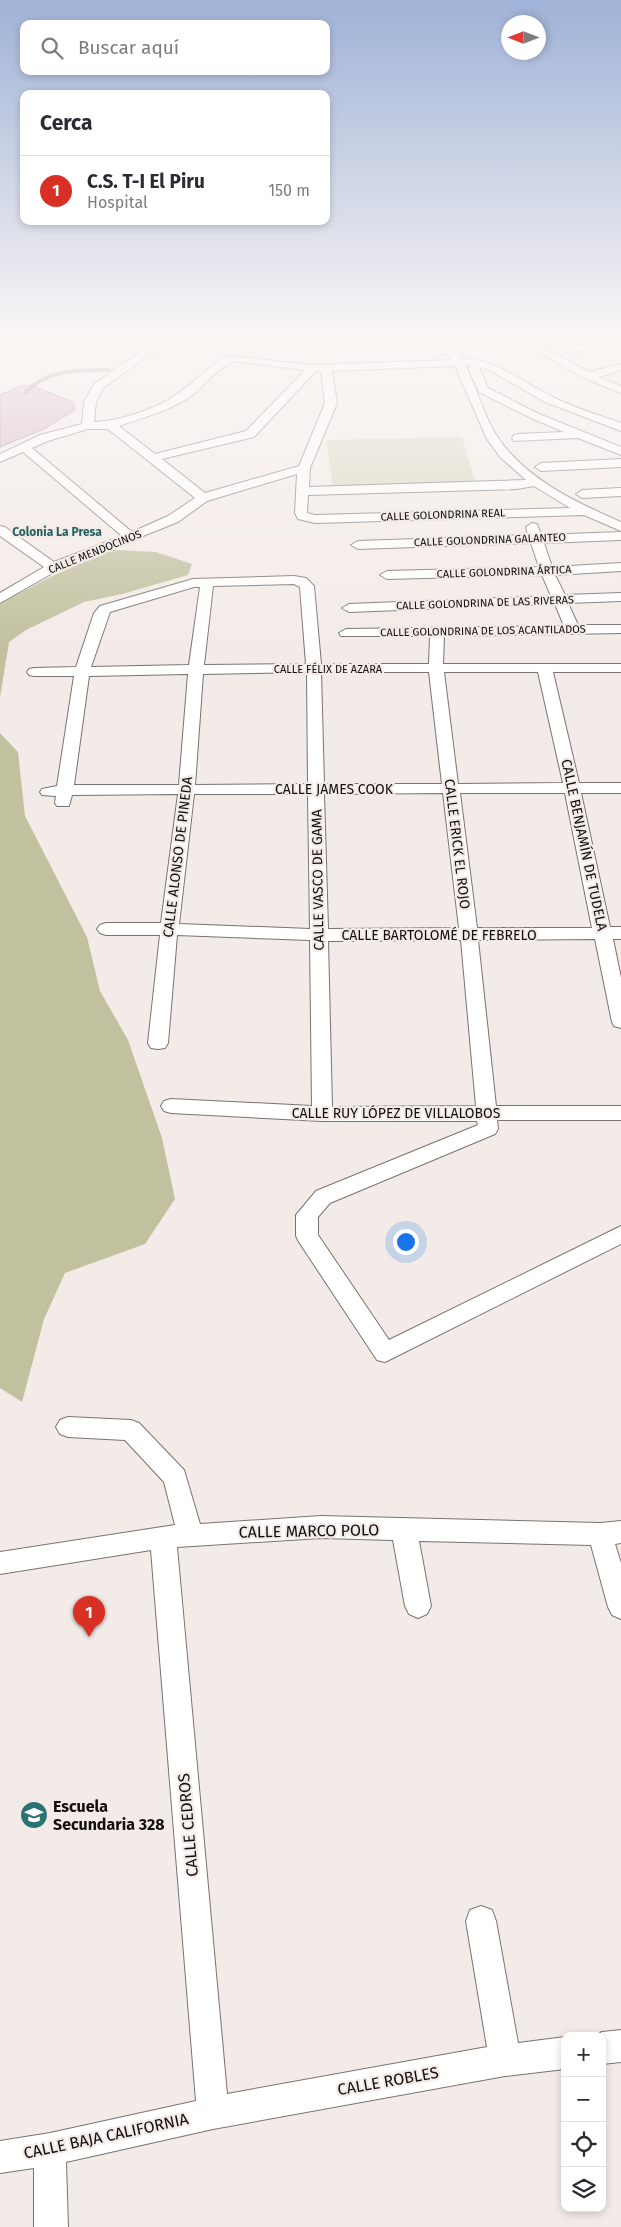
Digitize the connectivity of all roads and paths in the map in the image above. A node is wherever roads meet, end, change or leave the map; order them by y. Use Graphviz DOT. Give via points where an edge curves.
graph roads {
  1 [pos="44,438"];
  2 [pos="127,438"];
  3 [pos="234,438"];
  4 [pos="317,438"];
  5 [pos="493,438"];
  6 [pos="588,438"];
  7 [pos="25,448"];
  8 [pos="621,451"];
  9 [pos="0,458"];
  10 [pos="153,458"];
  11 [pos="621,463"];
  12 [pos="541,467"];
  13 [pos="304,468"];
  14 [pos="538,482"];
  15 [pos="302,491"];
  16 [pos="621,492"];
  17 [pos="582,494"];
  18 [pos="203,498"];
  19 [pos="522,498"];
  20 [pos="587,511"];
  21 [pos="621,527"];
  22 [pos="0,530"];
  23 [pos="131,536"];
  24 [pos="621,536"];
  25 [pos="536,539"];
  26 [pos="358,545"];
  27 [pos="621,567"];
  28 [pos="53,568"];
  29 [pos="546,572"];
  30 [pos="387,575"];
  31 [pos="207,582"];
  32 [pos="621,597"];
  33 [pos="0,599"];
  34 [pos="560,601"];
  35 [pos="349,608"];
  36 [pos="621,629"];
  37 [pos="573,630"];
  38 [pos="346,633"];
  39 [pos="437,633"];
  40 [pos="314,668"];
  41 [pos="436,668"];
  42 [pos="621,668"];
  43 [pos="544,669"];
  44 [pos="82,670"];
  45 [pos="196,670"];
  46 [pos="34,672"];
  47 [pos="449,788"];
  48 [pos="572,788"];
  49 [pos="621,788"];
  50 [pos="187,790"];
  51 [pos="316,790"];
  52 [pos="48,792"];
  53 [pos="64,796"];
  54 [pos="106,929"];
  55 [pos="169,929"];
  56 [pos="621,933"];
  57 [pos="469,934"];
  58 [pos="602,934"];
  59 [pos="319,935"];
  60 [pos="621,1022"];
  61 [pos="158,1044"];
  62 [pos="170,1106"];
  63 [pos="487,1113"];
  64 [pos="621,1113"];
  65 [pos="322,1114"];
  66 [pos="621,1234"];
  67 [pos="68,1427"];
  68 [pos="404,1529"];
  69 [pos="610,1533"];
  70 [pos="177,1536"];
  71 [pos="0,1563"];
  72 [pos="418,1606"];
  73 [pos="621,1607"];
  74 [pos="481,1921"];
  75 [pos="621,2046"];
  76 [pos="606,2048"];
  77 [pos="561,2053"];
  78 [pos="505,2060"];
  79 [pos="213,2113"];
  80 [pos="50,2149"];
  81 [pos="0,2157"];
  82 [pos="51,2227"];
  1 -- 7 [label="street"];
  2 -- 10 [label="street"];
  3 -- 10 [label="street"];
  4 -- 13 [label="street"];
  5 -- 14 [label="street" via="519,468"];
  6 -- 8 [label="street"];
  7 -- 9 [label="street"];
  7 -- 23 [label="street"];
  10 -- 18 [label="street"];
  11 -- 12 [label="street"];
  13 -- 15 [label="street"];
  13 -- 18 [label="street, CALLE MENDOCINOS"];
  14 -- 19 [label="street"];
  14 -- 20 [label="street"];
  15 -- 19 [label="street"];
  15 -- 19 [label="street, CALLE GOLONDRINA REAL" via="301,513 315,519"];
  16 -- 17 [label="street"];
  18 -- 23 [label="street, CALLE MENDOCINOS" via="172,519"];
  19 -- 20 [label="street, CALLE GOLONDRINA REAL"];
  19 -- 25 [label="street"];
  20 -- 21 [label="street"];
  22 -- 28 [label="street"];
  23 -- 28 [label="street, CALLE MENDOCINOS"];
  24 -- 25 [label="street, CALLE GOLONDRINA GALANTEO"];
  25 -- 26 [label="street, CALLE GOLONDRINA GALANTEO"];
  25 -- 29 [label="street"];
  27 -- 29 [label="street, CALLE GOLONDRINA ÁRTICA"];
  28 -- 33 [label="street, CALLE MENDOCINOS"];
  29 -- 30 [label="street, CALLE GOLONDRINA ÁRTICA"];
  29 -- 34 [label="street"];
  31 -- 40 [label="street, CALLE VASCO DE GAMA" via="301,581 306,586"];
  31 -- 44 [label="street" via="112,605 101,613"];
  31 -- 45 [label="street, CALLE ALONSO DE PINEDA"];
  32 -- 34 [label="street, CALLE GOLONDRINA DE LAS RIVERAS"];
  34 -- 35 [label="street, CALLE GOLONDRINA DE LAS RIVERAS"];
  34 -- 37 [label="street"];
  36 -- 37 [label="street, CALLE GOLONDRINA DE LOS ACANTILADOS"];
  37 -- 39 [label="street, CALLE GOLONDRINA DE LOS ACANTILADOS"];
  38 -- 39 [label="street, CALLE GOLONDRINA DE LOS ACANTILADOS"];
  39 -- 41 [label="street, CALLE ERICK EL ROJO"];
  40 -- 41 [label="street, CALLE FÉLIX DE AZARA"];
  40 -- 45 [label="street, CALLE FÉLIX DE AZARA"];
  40 -- 51 [label="street, CALLE VASCO DE GAMA"];
  41 -- 43 [label="street, CALLE FÉLIX DE AZARA"];
  41 -- 47 [label="street, CALLE ERICK EL ROJO"];
  42 -- 43 [label="street, CALLE FÉLIX DE AZARA"];
  43 -- 48 [label="street, CALLE BENJAMÍN DE TUDELA"];
  44 -- 45 [label="street, CALLE FÉLIX DE AZARA"];
  44 -- 46 [label="street, CALLE FÉLIX DE AZARA"];
  44 -- 53 [label="street"];
  45 -- 50 [label="street, CALLE ALONSO DE PINEDA"];
  47 -- 48 [label="street, CALLE JAMES COOK"];
  47 -- 51 [label="street, CALLE JAMES COOK"];
  47 -- 57 [label="street, CALLE ERICK EL ROJO"];
  48 -- 49 [label="street, CALLE JAMES COOK"];
  48 -- 58 [label="street, CALLE BENJAMÍN DE TUDELA"];
  50 -- 51 [label="street, CALLE JAMES COOK"];
  50 -- 53 [label="street, CALLE JAMES COOK"];
  50 -- 55 [label="street, CALLE ALONSO DE PINEDA"];
  51 -- 59 [label="street, CALLE VASCO DE GAMA"];
  52 -- 53 [label="street, CALLE JAMES COOK"];
  54 -- 55 [label="street, CALLE BARTOLOMÉ DE FEBRELO"];
  55 -- 59 [label="street, CALLE BARTOLOMÉ DE FEBRELO"];
  55 -- 61 [label="street, CALLE ALONSO DE PINEDA"];
  56 -- 58 [label="street, CALLE BARTOLOMÉ DE FEBRELO"];
  57 -- 58 [label="street, CALLE BARTOLOMÉ DE FEBRELO"];
  57 -- 59 [label="street, CALLE BARTOLOMÉ DE FEBRELO"];
  57 -- 63 [label="street, CALLE ERICK EL ROJO"];
  58 -- 60 [label="street, CALLE BENJAMÍN DE TUDELA"];
  59 -- 65 [label="street, CALLE VASCO DE GAMA"];
  62 -- 65 [label="street, CALLE RUY LÓPEZ DE VILLALOBOS"];
  63 -- 64 [label="street, CALLE RUY LÓPEZ DE VILLALOBOS"];
  63 -- 65 [label="street, CALLE RUY LÓPEZ DE VILLALOBOS"];
  63 -- 66 [label="street" via="488,1129 323,1197 307,1215 306,1236 385,1352"];
  67 -- 70 [label="street, CALLE CEDROS" via="131,1430 175,1477"];
  68 -- 69 [label="street, CALLE MARCO POLO"];
  68 -- 70 [label="street, CALLE MARCO POLO" via="320,1527"];
  68 -- 72 [label="street"];
  69 -- 73 [label="street"];
  70 -- 71 [label="street, CALLE MARCO POLO"];
  70 -- 79 [label="street, CALLE CEDROS"];
  74 -- 78 [label="street"];
  75 -- 76 [label="street"];
  77 -- 78 [label="street, CALLE ROBLES"];
  78 -- 79 [label="street, CALLE ROBLES"];
  79 -- 80 [label="street, CALLE BAJA CALIFORNIA"];
  80 -- 81 [label="street, CALLE BAJA CALIFORNIA"];
  80 -- 82 [label="street"];
}
